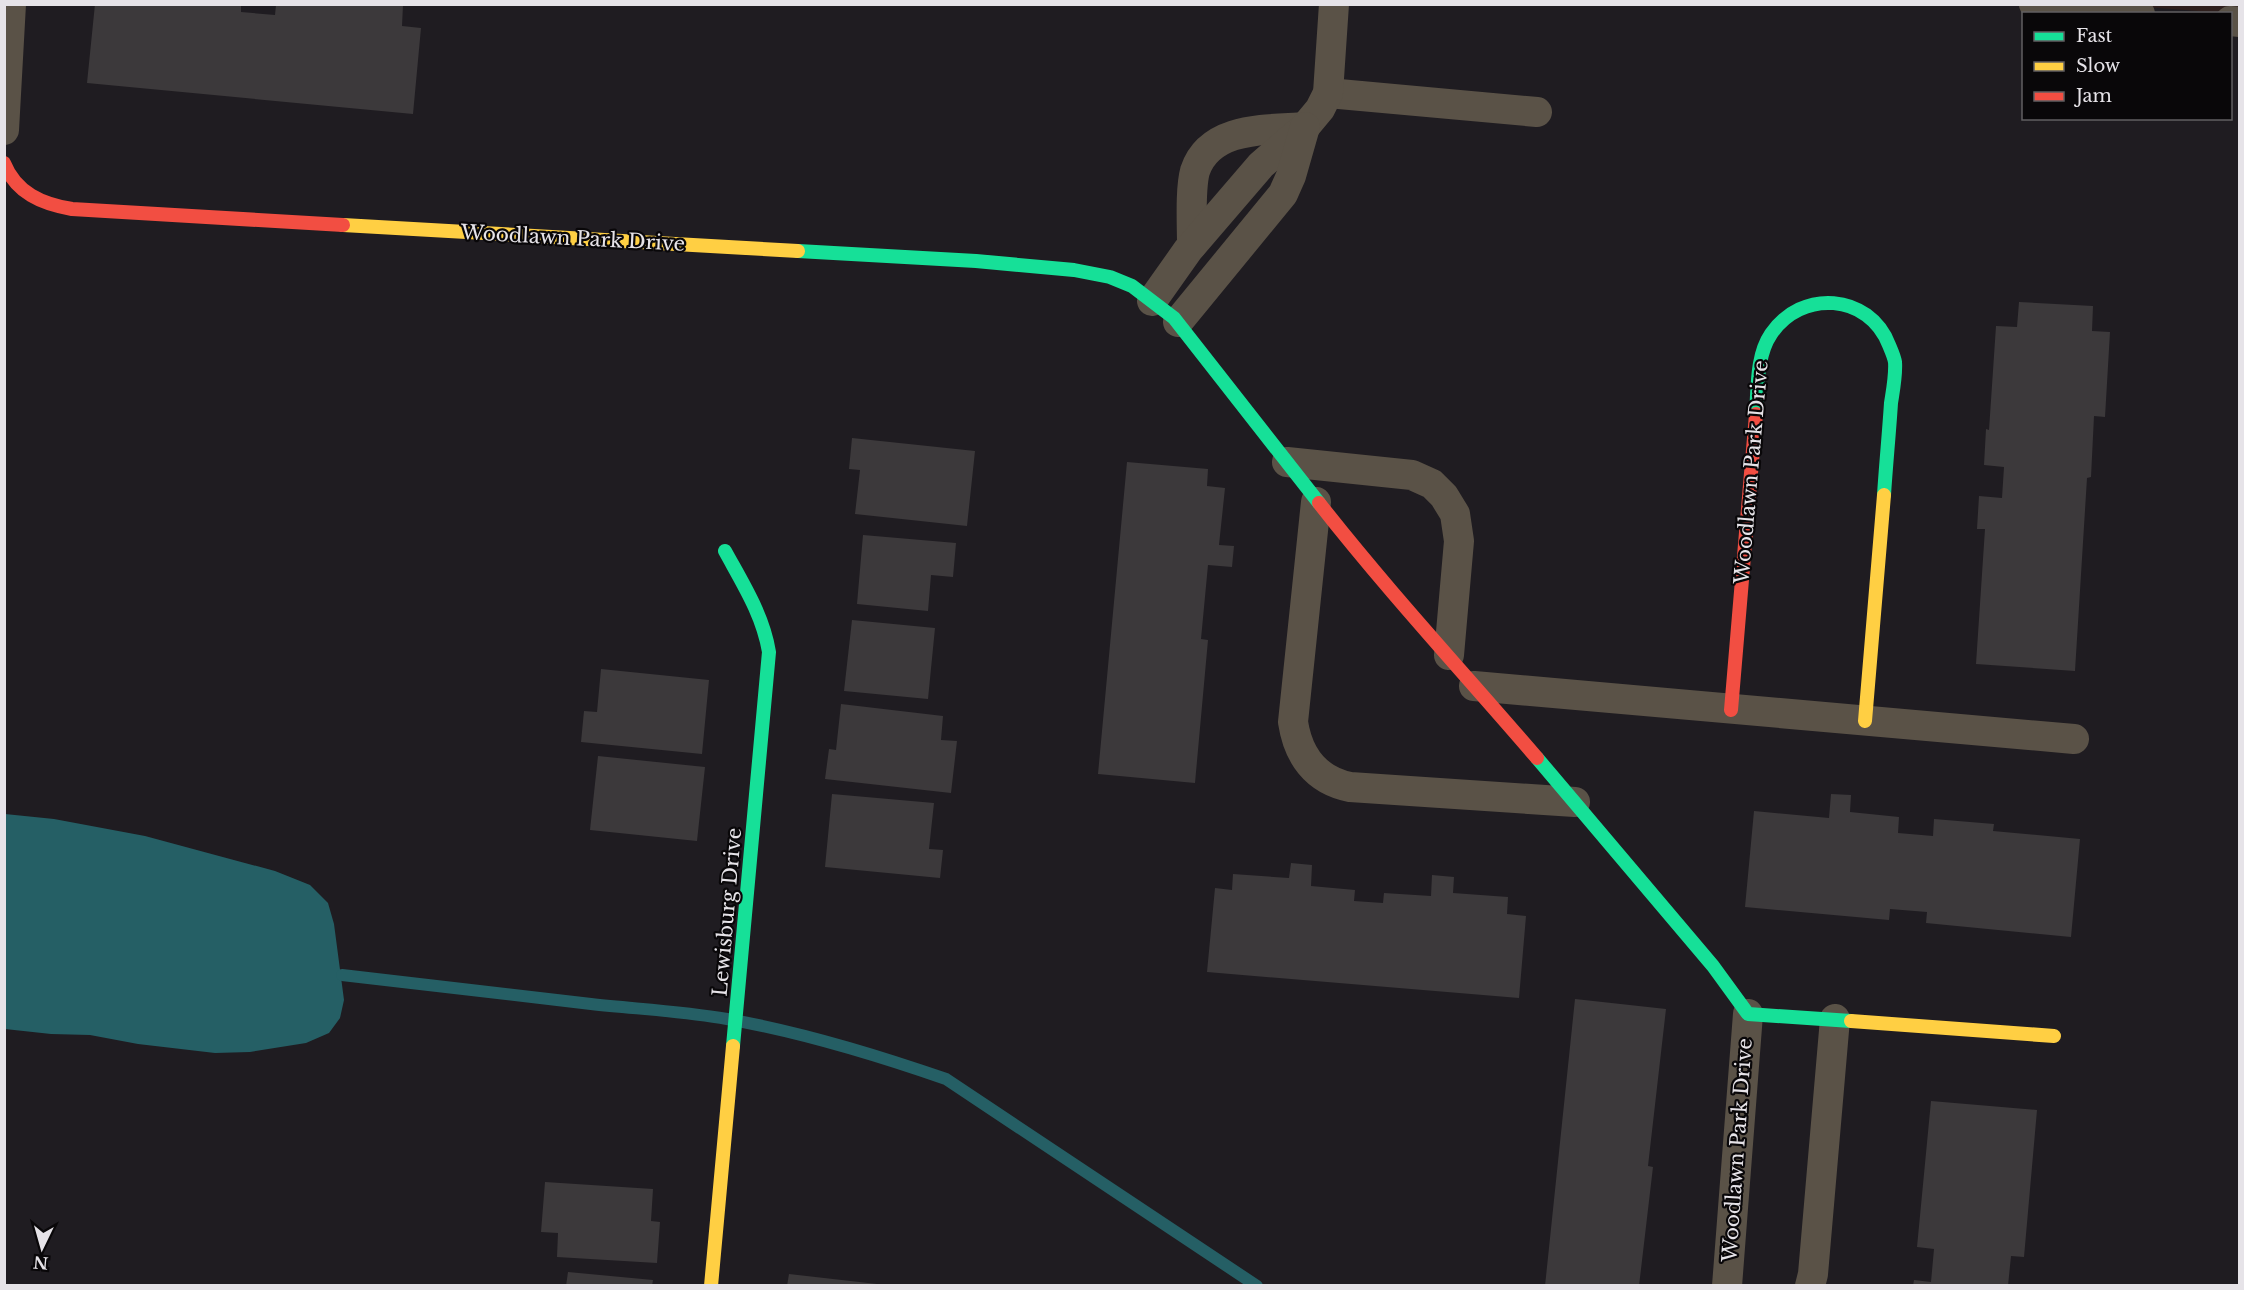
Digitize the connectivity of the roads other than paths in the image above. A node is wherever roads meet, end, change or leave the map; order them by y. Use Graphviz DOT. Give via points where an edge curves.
graph roads {
  1 [pos="10,4"];
  2 [pos="1334,4"];
  3 [pos="2034,4"];
  4 [pos="2119,12"];
  5 [pos="1328,93"];
  6 [pos="1537,112"];
  7 [pos="1305,127"];
  8 [pos="4,130"];
  9 [pos="4,164"];
  10 [pos="1192,246"];
  11 [pos="1152,301"];
  12 [pos="1178,322"];
  13 [pos="1287,462"];
  14 [pos="1316,502"];
  15 [pos="725,551"];
  16 [pos="1449,656"];
  17 [pos="1474,686"];
  18 [pos="1731,710"];
  19 [pos="1865,721"];
  20 [pos="2074,740"];
  21 [pos="1575,802"];
  22 [pos="1748,1014"];
  23 [pos="1835,1019"];
  24 [pos="2054,1036"];
  25 [pos="711,1286"];
  26 [pos="1727,1286"];
  27 [pos="1810,1286"];
  1 -- 8 [label="street"];
  2 -- 5 [label="street"];
  3 -- 4 [label="street"];
  5 -- 6 [label="street"];
  5 -- 7 [label="street"];
  7 -- 10 [label="street" via="1261,165"];
  7 -- 10 [label="street" via="1229,136 1203,157 1195,177"];
  7 -- 12 [label="street" via="1283,194"];
  9 -- 11 [label="street, Woodlawn Park Drive" via="14,181 39,201 72,209 1043,266 1110,277 1132,286"];
  10 -- 11 [label="street"];
  11 -- 12 [label="street, Woodlawn Park Drive"];
  12 -- 13 [label="street, Woodlawn Park Drive"];
  13 -- 14 [label="street, Woodlawn Park Drive"];
  13 -- 16 [label="street" via="1412,475 1432,484 1444,496 1455,514 1459,541"];
  14 -- 16 [label="street, Woodlawn Park Drive"];
  14 -- 21 [label="street" via="1293,722 1298,744 1311,767 1334,783 1350,787"];
  15 -- 25 [label="street, Lewisburg Drive" via="760,616 769,661"];
  16 -- 17 [label="street, Woodlawn Park Drive"];
  17 -- 18 [label="street"];
  17 -- 21 [label="street, Woodlawn Park Drive"];
  18 -- 19 [label="street"];
  18 -- 19 [label="street, Woodlawn Park Drive" via="1762,349 1772,329 1789,312 1831,302 1853,306 1875,321 1887,336 1895,361"];
  19 -- 20 [label="street"];
  21 -- 22 [label="street, Woodlawn Park Drive" via="1713,966"];
  22 -- 23 [label="street, Woodlawn Park Drive"];
  22 -- 26 [label="street, Woodlawn Park Drive"];
  23 -- 24 [label="street, Woodlawn Park Drive"];
  23 -- 27 [label="street"];
}
